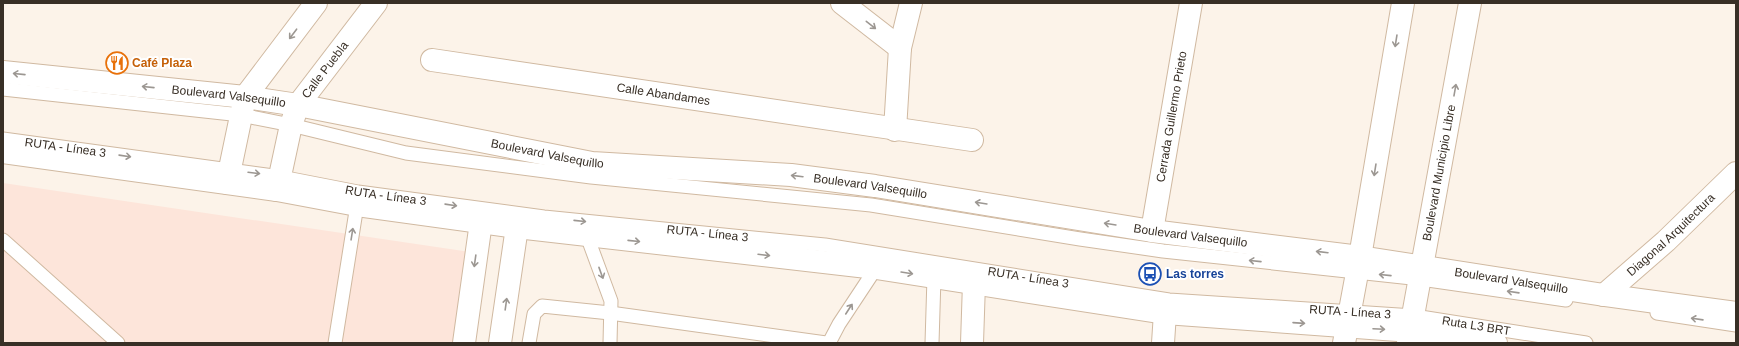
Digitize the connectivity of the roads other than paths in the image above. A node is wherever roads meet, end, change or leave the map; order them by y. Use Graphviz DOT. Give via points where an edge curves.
graph roads {
  1 [pos="316,3"];
  2 [pos="376,3"];
  3 [pos="842,3"];
  4 [pos="911,3"];
  5 [pos="1191,3"];
  6 [pos="1403,3"];
  7 [pos="1470,3"];
  8 [pos="900,48"];
  9 [pos="432,60"];
  10 [pos="3,72"];
  11 [pos="3,89"];
  12 [pos="243,106"];
  13 [pos="294,115"];
  14 [pos="895,130"];
  15 [pos="3,139"];
  16 [pos="972,140"];
  17 [pos="3,152"];
  18 [pos="1736,173"];
  19 [pos="229,177"];
  20 [pos="279,183"];
  21 [pos="357,205"];
  22 [pos="481,222"];
  23 [pos="517,227"];
  24 [pos="1152,230"];
  25 [pos="587,236"];
  26 [pos="3,240"];
  27 [pos="1359,265"];
  28 [pos="876,268"];
  29 [pos="1422,273"];
  30 [pos="934,277"];
  31 [pos="974,283"];
  32 [pos="1604,295"];
  33 [pos="610,313"];
  34 [pos="1165,313"];
  35 [pos="1736,313"];
  36 [pos="1736,325"];
  37 [pos="1347,327"];
  38 [pos="1411,330"];
  39 [pos="118,343"];
  40 [pos="334,343"];
  41 [pos="464,343"];
  42 [pos="500,343"];
  43 [pos="529,343"];
  44 [pos="610,343"];
  45 [pos="826,343"];
  46 [pos="829,343"];
  47 [pos="932,343"];
  48 [pos="972,343"];
  49 [pos="1163,343"];
  50 [pos="1496,343"];
  51 [pos="1586,343"];
  1 -- 12 [label="main road, one-way"];
  2 -- 13 [label="main road, Calle Puebla"];
  3 -- 8 [label="main road, one-way"];
  4 -- 8 [label="main road"];
  5 -- 24 [label="main road, Cerrada Guillermo Prieto"];
  6 -- 27 [label="main road, one-way"];
  29 -- 7 [label="main road, Boulevard Municipio Libre, one-way"];
  8 -- 14 [label="main road"];
  9 -- 14 [label="main road, Calle Abandames"];
  12 -- 10 [label="main road, Boulevard Valsequillo, one-way"];
  11 -- 12 [label="lane"];
  12 -- 13 [label="main road, Boulevard Valsequillo"];
  12 -- 19 [label="main road"];
  13 -- 20 [label="main road, Calle Puebla"];
  24 -- 13 [label="main road, Boulevard Valsequillo, one-way" via="791,175 592,163"];
  27 -- 13 [label="lane, one-way" via="1163,251 871,205 591,177 406,153"];
  14 -- 16 [label="main road, Calle Abandames"];
  15 -- 19 [label="lane, RUTA - Línea 3, one-way"];
  17 -- 19 [label="main road"];
  18 -- 32 [label="main road, Diagonal Arquitectura" via="1666,241"];
  19 -- 20 [label="main road, one-way"];
  20 -- 21 [label="main road"];
  20 -- 37 [label="lane, RUTA - Línea 3, one-way" via="544,217 825,245"];
  21 -- 22 [label="main road"];
  40 -- 21 [label="lane, one-way"];
  22 -- 23 [label="main road"];
  22 -- 41 [label="main road, one-way"];
  23 -- 25 [label="main road"];
  42 -- 23 [label="main road, one-way"];
  27 -- 24 [label="main road, Boulevard Valsequillo, one-way"];
  25 -- 28 [label="main road, one-way"];
  25 -- 33 [label="lane, one-way" via="611,301"];
  26 -- 39 [label="lane"];
  29 -- 27 [label="main road, Boulevard Valsequillo, one-way"];
  27 -- 37 [label="main road"];
  28 -- 30 [label="main road, one-way"];
  46 -- 28 [label="lane, one-way"];
  29 -- 32 [label="main road, Boulevard Valsequillo"];
  36 -- 29 [label="lane, one-way"];
  29 -- 38 [label="main road, Boulevard Municipio Libre"];
  30 -- 31 [label="main road"];
  30 -- 47 [label="lane"];
  31 -- 34 [label="main road"];
  31 -- 48 [label="main road"];
  32 -- 35 [label="main road, Boulevard Valsequillo"];
  33 -- 43 [label="lane" via="542,306 534,314"];
  33 -- 44 [label="lane"];
  33 -- 45 [label="lane"];
  34 -- 37 [label="main road, one-way"];
  34 -- 49 [label="main road"];
  37 -- 38 [label="main road, one-way"];
  38 -- 50 [label="main road"];
  38 -- 51 [label="lane, Ruta L3 BRT"];
}
